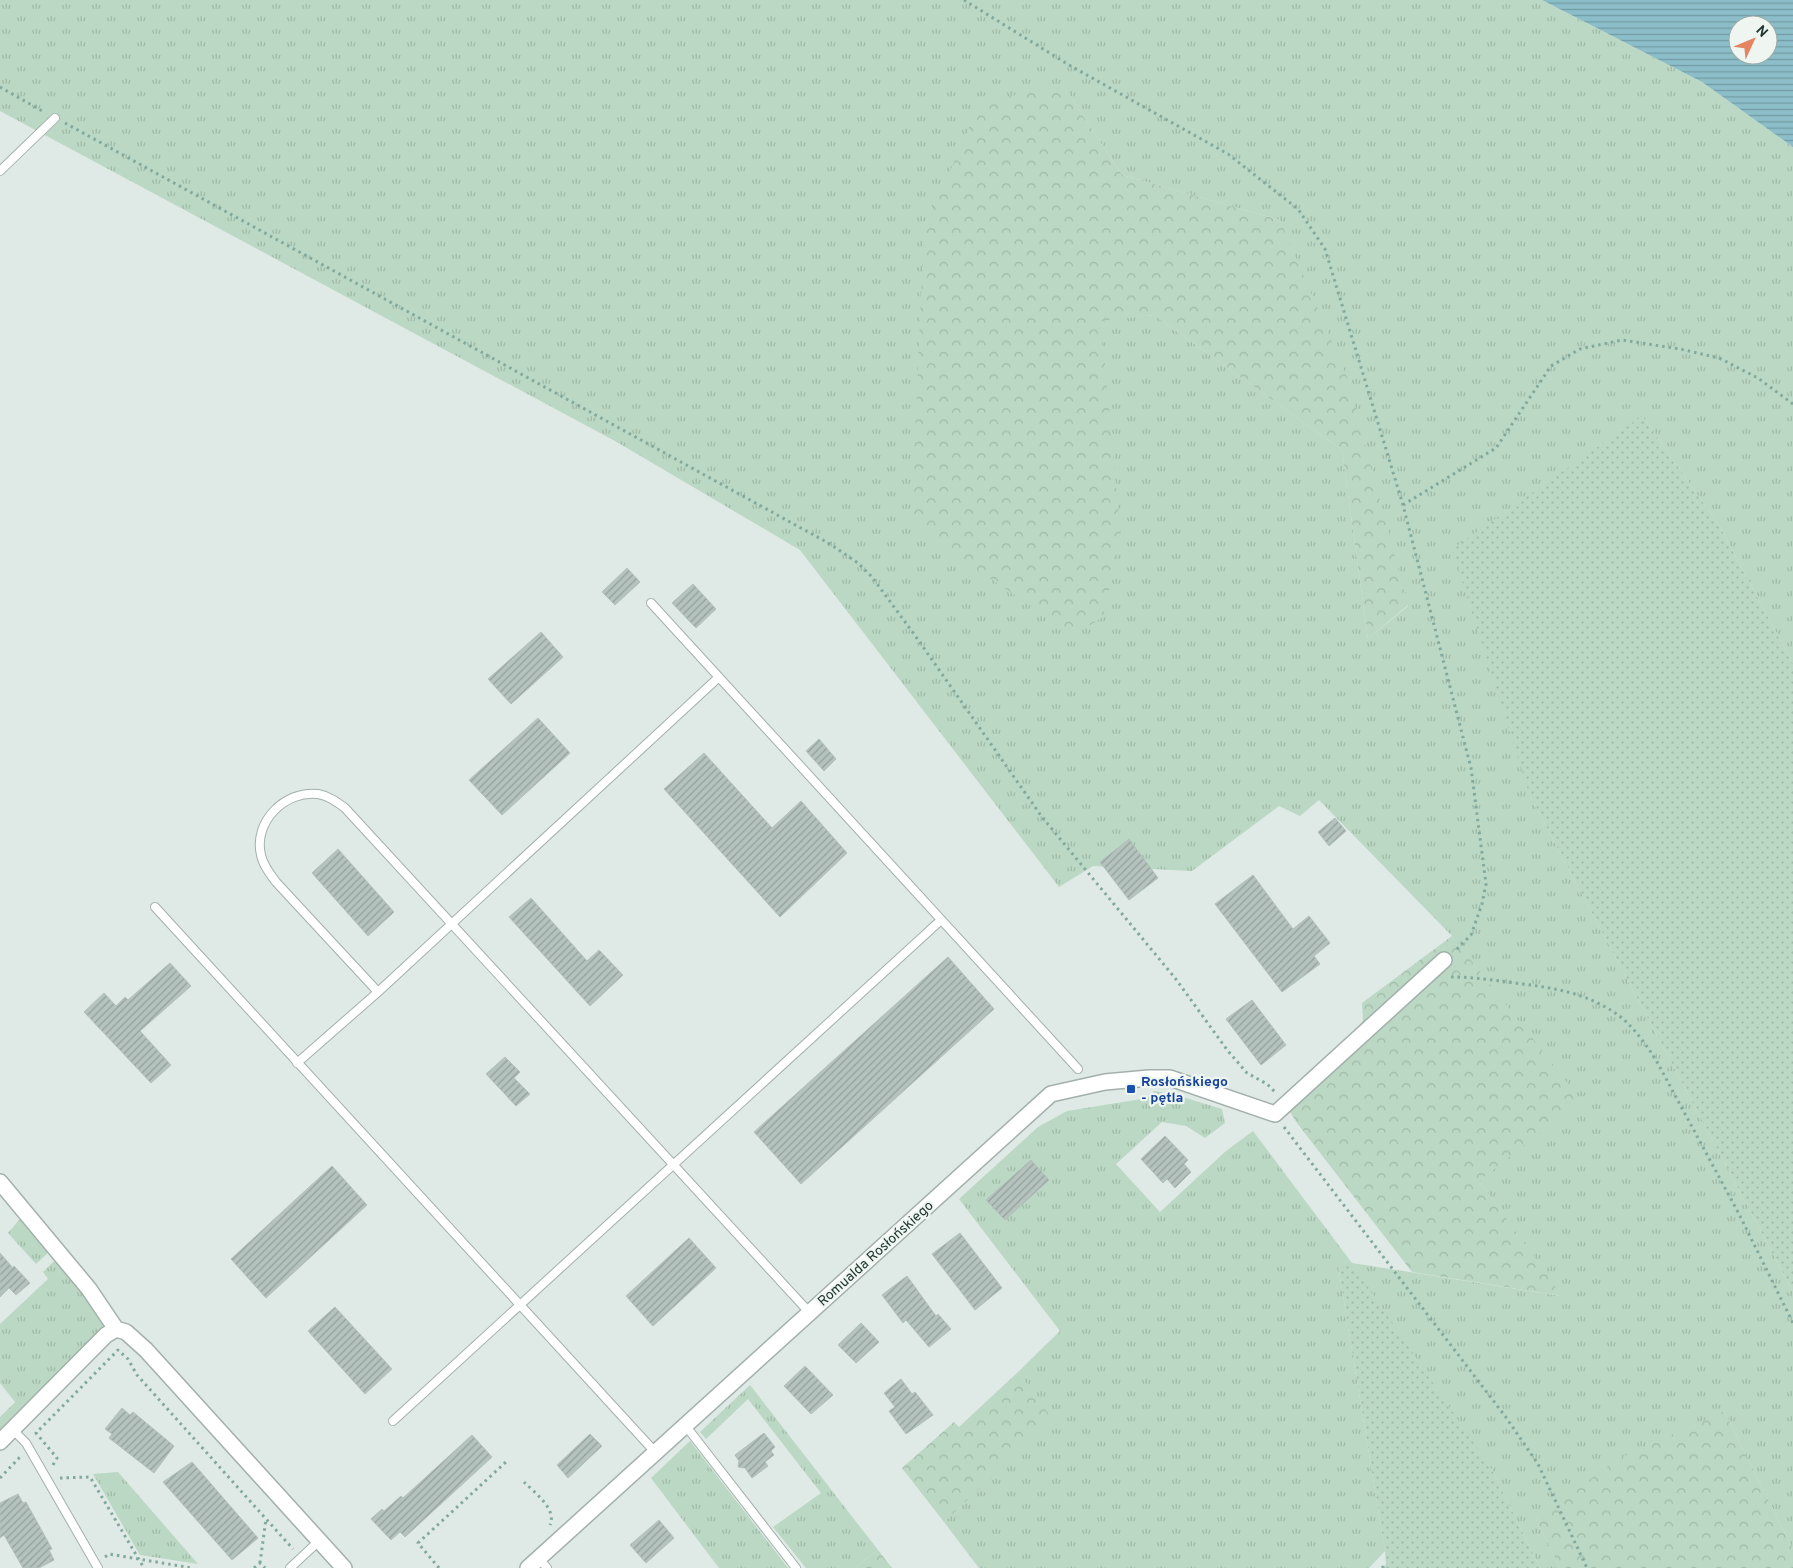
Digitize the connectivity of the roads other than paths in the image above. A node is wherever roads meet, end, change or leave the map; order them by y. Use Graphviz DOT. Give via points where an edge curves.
graph roads {
  1 [pos="55,118"];
  2 [pos="0,171"];
  3 [pos="651,603"];
  4 [pos="719,677"];
  5 [pos="155,908"];
  6 [pos="941,920"];
  7 [pos="452,924"];
  8 [pos="1444,960"];
  9 [pos="378,992"];
  10 [pos="298,1063"];
  11 [pos="1078,1069"];
  12 [pos="674,1164"];
  13 [pos="0,1182"];
  14 [pos="519,1305"];
  15 [pos="809,1312"];
  16 [pos="116,1329"];
  17 [pos="393,1421"];
  18 [pos="685,1425"];
  19 [pos="12,1430"];
  20 [pos="0,1442"];
  21 [pos="655,1452"];
  22 [pos="319,1541"];
  23 [pos="543,1563"];
  24 [pos="98,1568"];
  25 [pos="290,1568"];
  26 [pos="344,1568"];
  27 [pos="528,1568"];
  28 [pos="796,1568"];
  1 -- 2 [label="lane"];
  3 -- 4 [label="lane"];
  4 -- 6 [label="lane"];
  4 -- 7 [label="lane"];
  5 -- 10 [label="lane"];
  6 -- 11 [label="lane"];
  6 -- 12 [label="lane"];
  7 -- 9 [label="lane"];
  7 -- 9 [label="lane" via="345,808 331,798 319,794 294,797 270,814 259,842 267,870"];
  7 -- 12 [label="lane"];
  8 -- 15 [label="street, Romualda Rosłońskiego" via="1280,1109 1170,1078 1105,1082 1051,1094"];
  9 -- 10 [label="lane"];
  10 -- 14 [label="lane"];
  12 -- 14 [label="lane"];
  12 -- 15 [label="lane"];
  13 -- 16 [label="street" via="89,1289"];
  14 -- 17 [label="lane"];
  14 -- 21 [label="lane"];
  15 -- 18 [label="street, Romualda Rosłońskiego"];
  16 -- 19 [label="street" via="106,1335"];
  16 -- 22 [label="street" via="126,1332 141,1344"];
  18 -- 21 [label="street, Romualda Rosłońskiego"];
  18 -- 28 [label="lane"];
  19 -- 20 [label="street"];
  19 -- 24 [label="lane" via="26,1443"];
  21 -- 23 [label="street, Romualda Rosłońskiego"];
  22 -- 25 [label="lane"];
  22 -- 26 [label="street"];
  23 -- 27 [label="street, Romualda Rosłońskiego"];
}
